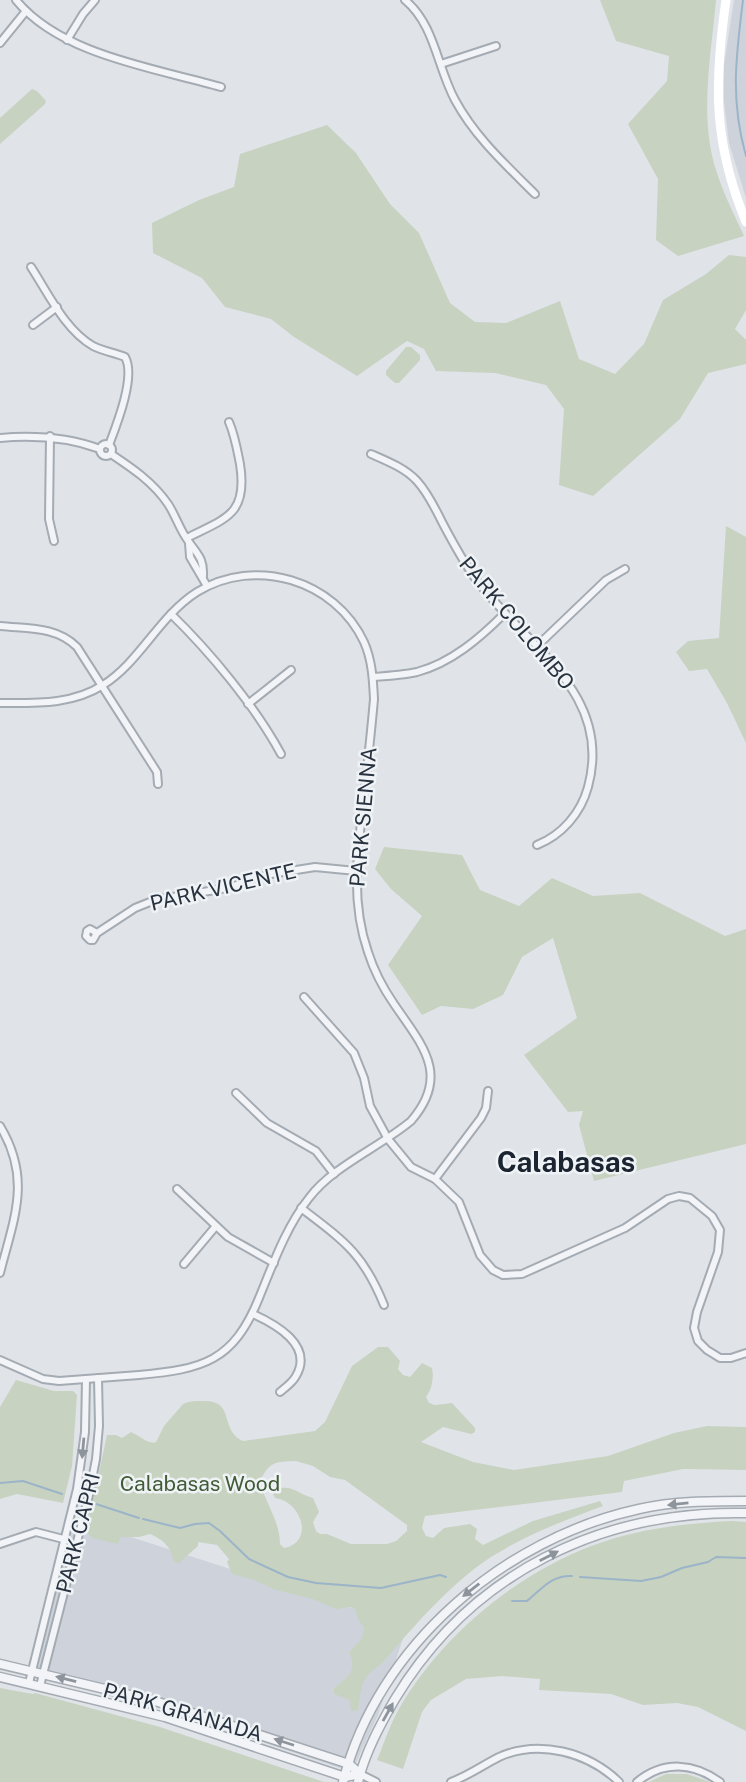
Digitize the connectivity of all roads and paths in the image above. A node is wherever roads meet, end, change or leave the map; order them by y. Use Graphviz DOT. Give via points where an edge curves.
graph roads {
  1 [pos="16,0"];
  2 [pos="95,0"];
  3 [pos="405,0"];
  4 [pos="726,0"];
  5 [pos="26,12"];
  6 [pos="67,40"];
  7 [pos="0,43"];
  8 [pos="496,46"];
  9 [pos="441,64"];
  10 [pos="221,87"];
  11 [pos="535,194"];
  12 [pos="746,222"];
  13 [pos="31,267"];
  14 [pos="57,307"];
  15 [pos="33,325"];
  16 [pos="229,422"];
  17 [pos="50,436"];
  18 [pos="0,438"];
  19 [pos="109,445"];
  20 [pos="100,449"];
  21 [pos="111,454"];
  22 [pos="372,454"];
  23 [pos="188,540"];
  24 [pos="54,541"];
  25 [pos="200,557"];
  26 [pos="191,561"];
  27 [pos="625,569"];
  28 [pos="202,576"];
  29 [pos="207,586"];
  30 [pos="171,614"];
  31 [pos="504,614"];
  32 [pos="0,626"];
  33 [pos="536,648"];
  34 [pos="291,670"];
  35 [pos="373,677"];
  36 [pos="102,686"];
  37 [pos="0,703"];
  38 [pos="248,704"];
  39 [pos="281,754"];
  40 [pos="158,784"];
  41 [pos="537,845"];
  42 [pos="356,871"];
  43 [pos="97,933"];
  44 [pos="304,997"];
  45 [pos="488,1091"];
  46 [pos="236,1093"];
  47 [pos="0,1126"];
  48 [pos="388,1139"];
  49 [pos="334,1174"];
  50 [pos="435,1180"];
  51 [pos="177,1189"];
  52 [pos="301,1208"];
  53 [pos="216,1226"];
  54 [pos="274,1263"];
  55 [pos="184,1264"];
  56 [pos="0,1273"];
  57 [pos="384,1305"];
  58 [pos="253,1314"];
  59 [pos="746,1353"];
  60 [pos="1,1359"];
  61 [pos="98,1378"];
  62 [pos="86,1379"];
  63 [pos="280,1392"];
  64 [pos="746,1501"];
  65 [pos="746,1513"];
  66 [pos="65,1540"];
  67 [pos="76,1542"];
  68 [pos="0,1544"];
  69 [pos="0,1664"];
  70 [pos="32,1670"];
  71 [pos="44,1673"];
  72 [pos="0,1677"];
  73 [pos="29,1683"];
  74 [pos="40,1686"];
  75 [pos="349,1764"];
  76 [pos="359,1778"];
  77 [pos="344,1779"];
  78 [pos="376,1782"];
  79 [pos="451,1782"];
  80 [pos="619,1782"];
  81 [pos="637,1782"];
  82 [pos="720,1782"];
  1 -- 5 [label="street"];
  2 -- 6 [label="street"];
  3 -- 9 [label="street" via="428,28"];
  4 -- 12 [label="main road" via="717,72 718,113 730,179"];
  5 -- 6 [label="street"];
  5 -- 7 [label="street"];
  6 -- 10 [label="street"];
  8 -- 9 [label="street"];
  9 -- 11 [label="street" via="454,99 481,140"];
  13 -- 14 [label="street"];
  14 -- 15 [label="street"];
  14 -- 19 [label="street" via="94,347 125,357 130,365 120,417"];
  16 -- 23 [label="street" via="242,478 241,500 221,521"];
  17 -- 18 [label="street"];
  17 -- 20 [label="street"];
  17 -- 24 [label="street" via="49,519"];
  19 -- 20 [label="street"];
  19 -- 21 [label="street"];
  20 -- 21 [label="street" via="103,456"];
  21 -- 23 [label="street" via="145,477 167,503"];
  22 -- 31 [label="street, PARK COLOMBO" via="417,481 474,577"];
  23 -- 25 [label="street"];
  23 -- 26 [label="street"];
  25 -- 26 [label="street"];
  25 -- 28 [label="street"];
  26 -- 28 [label="street"];
  27 -- 33 [label="street" via="606,580"];
  28 -- 29 [label="street"];
  29 -- 30 [label="street"];
  29 -- 35 [label="street, PARK SIENNA" via="255,575 298,581 342,610 365,643"];
  30 -- 36 [label="street"];
  30 -- 38 [label="street"];
  31 -- 33 [label="street, PARK COLOMBO"];
  31 -- 35 [label="street" via="436,666"];
  32 -- 36 [label="street" via="67,637"];
  33 -- 41 [label="street, PARK COLOMBO" via="580,701 592,737 593,764 585,798 569,823 552,839"];
  34 -- 38 [label="street"];
  35 -- 42 [label="street, PARK SIENNA"];
  36 -- 37 [label="street" via="59,702"];
  36 -- 40 [label="street" via="157,772"];
  38 -- 39 [label="street"];
  42 -- 43 [label="street, PARK VICENTE" via="315,867 155,900"];
  42 -- 48 [label="street, PARK SIENNA" via="356,902 369,956 384,989 422,1042 431,1072 421,1110"];
  44 -- 48 [label="street" via="354,1053 370,1106"];
  45 -- 50 [label="street" via="481,1118"];
  46 -- 49 [label="street" via="267,1123 316,1150"];
  47 -- 56 [label="street" via="18,1172 18,1197"];
  48 -- 49 [label="street, PARK SIENNA"];
  48 -- 50 [label="street" via="411,1167"];
  49 -- 52 [label="street, PARK SIENNA"];
  50 -- 59 [label="street" via="459,1202 485,1264 503,1275 522,1274 614,1233 668,1199 690,1198 712,1216 720,1230 718,1252 697,1312 694,1328 698,1340 720,1358"];
  51 -- 53 [label="street"];
  52 -- 54 [label="street, PARK SIENNA"];
  52 -- 57 [label="street" via="355,1253"];
  53 -- 54 [label="street" via="245,1249"];
  53 -- 55 [label="street"];
  54 -- 58 [label="street, PARK SIENNA"];
  58 -- 61 [label="street, PARK SIENNA" via="234,1342 201,1365"];
  58 -- 63 [label="street" via="280,1328 296,1346 300,1361 296,1376"];
  60 -- 62 [label="street, PARK SIENNA" via="43,1379"];
  61 -- 62 [label="street, PARK SIENNA"];
  61 -- 67 [label="street, PARK CAPRI" via="96,1459"];
  62 -- 66 [label="street, PARK CAPRI, one-way" via="82,1461"];
  64 -- 75 [label="street, one-way" via="673,1504 628,1512 578,1528 503,1566 462,1596 408,1655 366,1721"];
  76 -- 65 [label="street, one-way" via="389,1710 419,1664 454,1623 511,1577 554,1553 614,1529 675,1516"];
  66 -- 67 [label="street"];
  66 -- 68 [label="street" via="36,1532"];
  66 -- 70 [label="street, PARK CAPRI"];
  67 -- 71 [label="street, PARK CAPRI"];
  69 -- 70 [label="street, PARK GRANADA"];
  70 -- 71 [label="street, PARK GRANADA"];
  70 -- 73 [label="street, PARK CAPRI"];
  71 -- 74 [label="street, PARK CAPRI"];
  75 -- 71 [label="street, PARK GRANADA, one-way" via="212,1718"];
  72 -- 73 [label="street, PARK GRANADA"];
  73 -- 74 [label="street, PARK GRANADA"];
  74 -- 77 [label="street, PARK GRANADA" via="165,1717"];
  75 -- 76 [label="street, PARK GRANADA"];
  75 -- 77 [label="street"];
  76 -- 77 [label="street, PARK GRANADA"];
  76 -- 78 [label="street, PARK GRANADA"];
  79 -- 80 [label="street" via="501,1757 526,1749 549,1749 592,1762"];
  81 -- 82 [label="street" via="676,1765 708,1773"];
}
